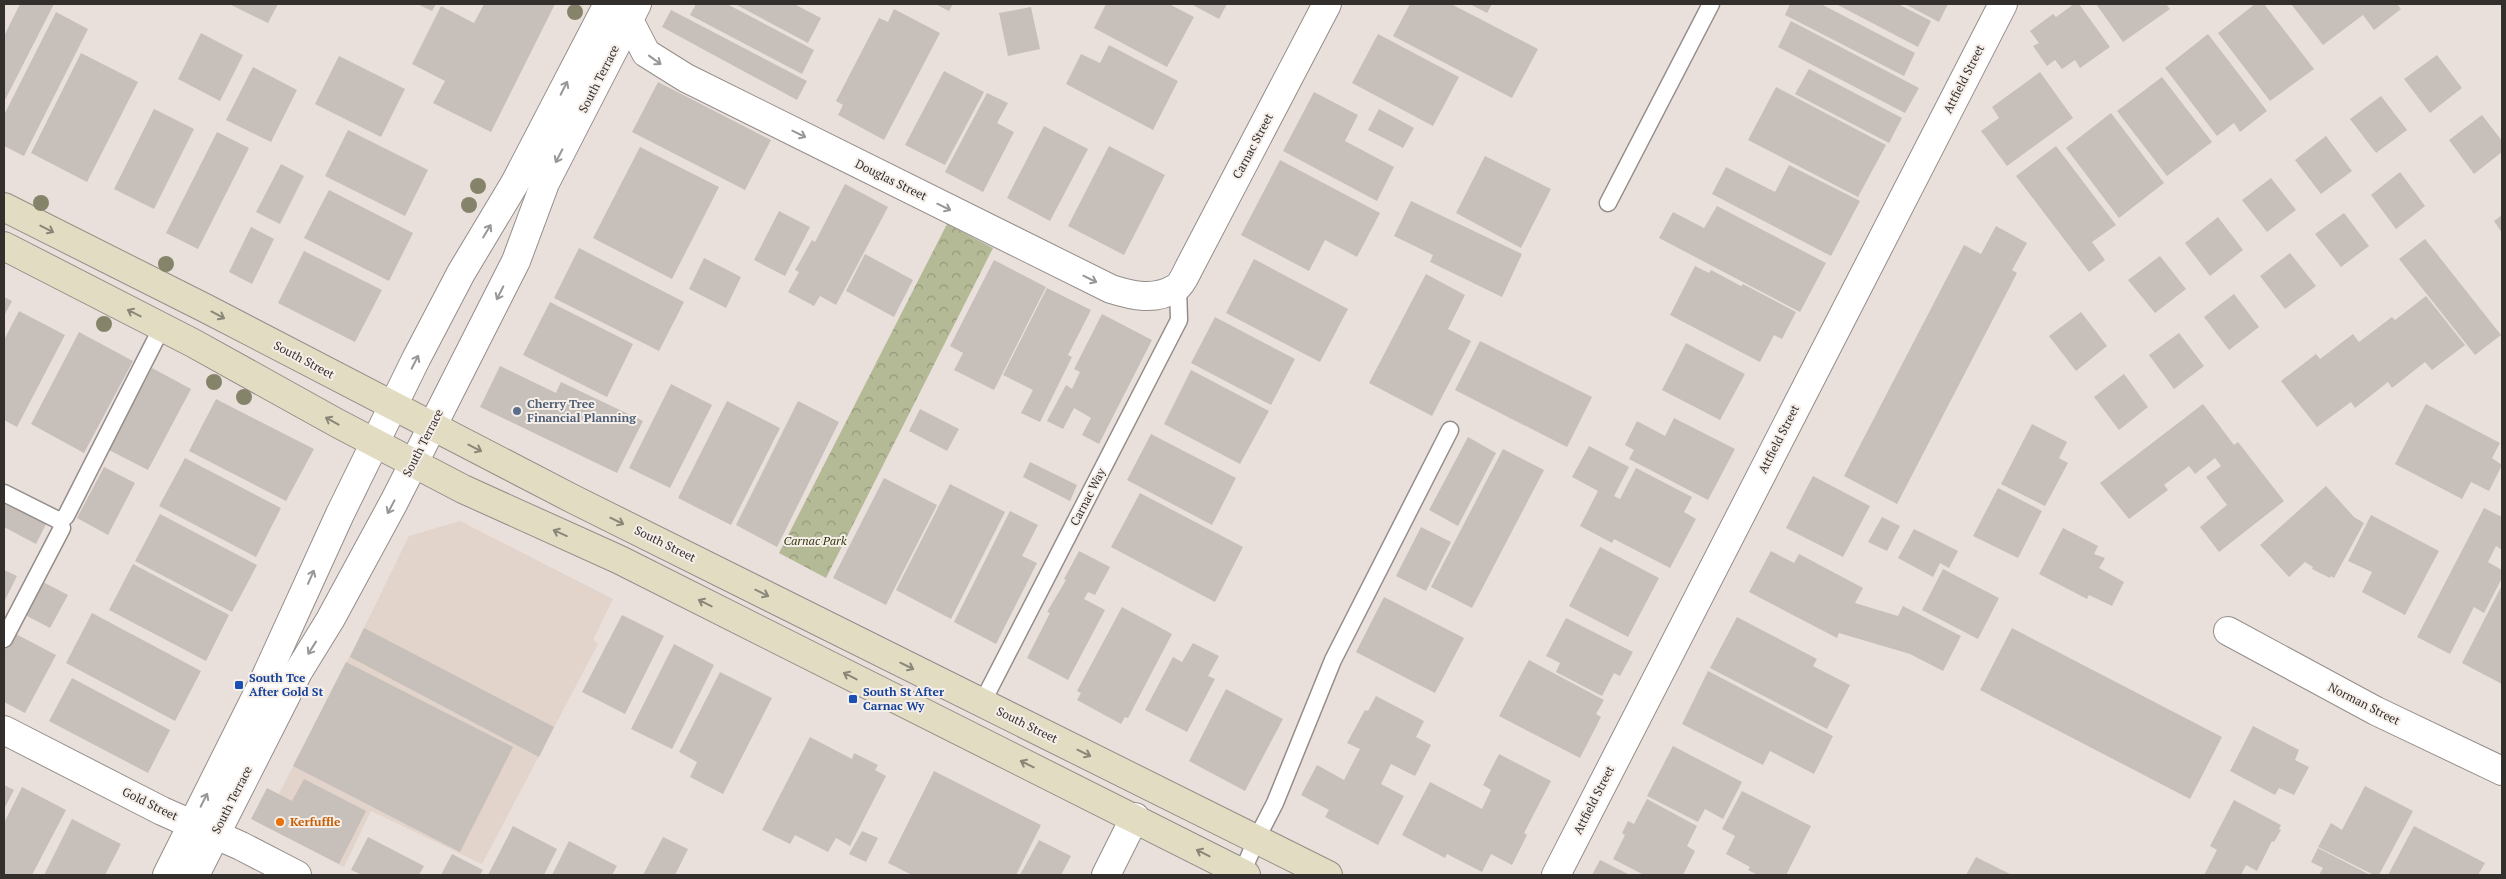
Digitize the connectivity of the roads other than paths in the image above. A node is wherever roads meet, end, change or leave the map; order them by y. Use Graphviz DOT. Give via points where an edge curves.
graph roads {
  1 [pos="1327,4"];
  2 [pos="1711,4"];
  3 [pos="2003,4"];
  4 [pos="625,9"];
  5 [pos="1608,203"];
  6 [pos="4,207"];
  7 [pos="4,246"];
  8 [pos="1178,287"];
  9 [pos="162,327"];
  10 [pos="393,406"];
  11 [pos="432,426"];
  12 [pos="1450,430"];
  13 [pos="375,443"];
  14 [pos="414,463"];
  15 [pos="4,493"];
  16 [pos="60,521"];
  17 [pos="2228,632"];
  18 [pos="4,639"];
  19 [pos="982,702"];
  20 [pos="4,730"];
  21 [pos="2502,771"];
  22 [pos="1135,817"];
  23 [pos="203,829"];
  24 [pos="1257,838"];
  25 [pos="1244,874"];
  26 [pos="167,875"];
  27 [pos="194,875"];
  28 [pos="297,875"];
  29 [pos="1106,875"];
  30 [pos="1328,875"];
  31 [pos="1556,875"];
  1 -- 8 [label="street, Carnac Street"];
  2 -- 5 [label="lane"];
  3 -- 31 [label="street, Attfield Street"];
  4 -- 8 [label="street, Douglas Street, one-way" via="646,53 678,74 1111,289 1133,296 1154,297"];
  10 -- 4 [label="street, South Terrace, one-way" via="461,273"];
  4 -- 11 [label="street, South Terrace, one-way" via="545,183 516,261"];
  6 -- 10 [label="main road, South Street, one-way"];
  9 -- 7 [label="main road, one-way"];
  8 -- 19 [label="lane, Carnac Way" via="1179,320"];
  13 -- 9 [label="main road, one-way"];
  9 -- 16 [label="lane" via="66,516"];
  10 -- 11 [label="main road, South Street"];
  10 -- 13 [label="street, South Terrace"];
  11 -- 14 [label="street, South Terrace"];
  11 -- 19 [label="main road, South Street, one-way"];
  12 -- 24 [label="lane" via="1333,660 1275,804"];
  13 -- 14 [label="main road"];
  23 -- 13 [label="street, South Terrace, one-way" via="262,685"];
  22 -- 14 [label="main road, one-way" via="620,560"];
  14 -- 23 [label="street, South Terrace, one-way" via="330,620"];
  15 -- 16 [label="lane"];
  16 -- 18 [label="lane" via="62,528"];
  17 -- 21 [label="street, Norman Street" via="2376,711"];
  19 -- 24 [label="main road, South Street, one-way"];
  20 -- 23 [label="street, Gold Street"];
  25 -- 22 [label="main road, one-way"];
  22 -- 29 [label="street"];
  23 -- 26 [label="street, South Terrace"];
  23 -- 27 [label="street, South Terrace"];
  23 -- 28 [label="street, Gold Street"];
  24 -- 25 [label="lane"];
  24 -- 30 [label="main road, South Street"];
}
